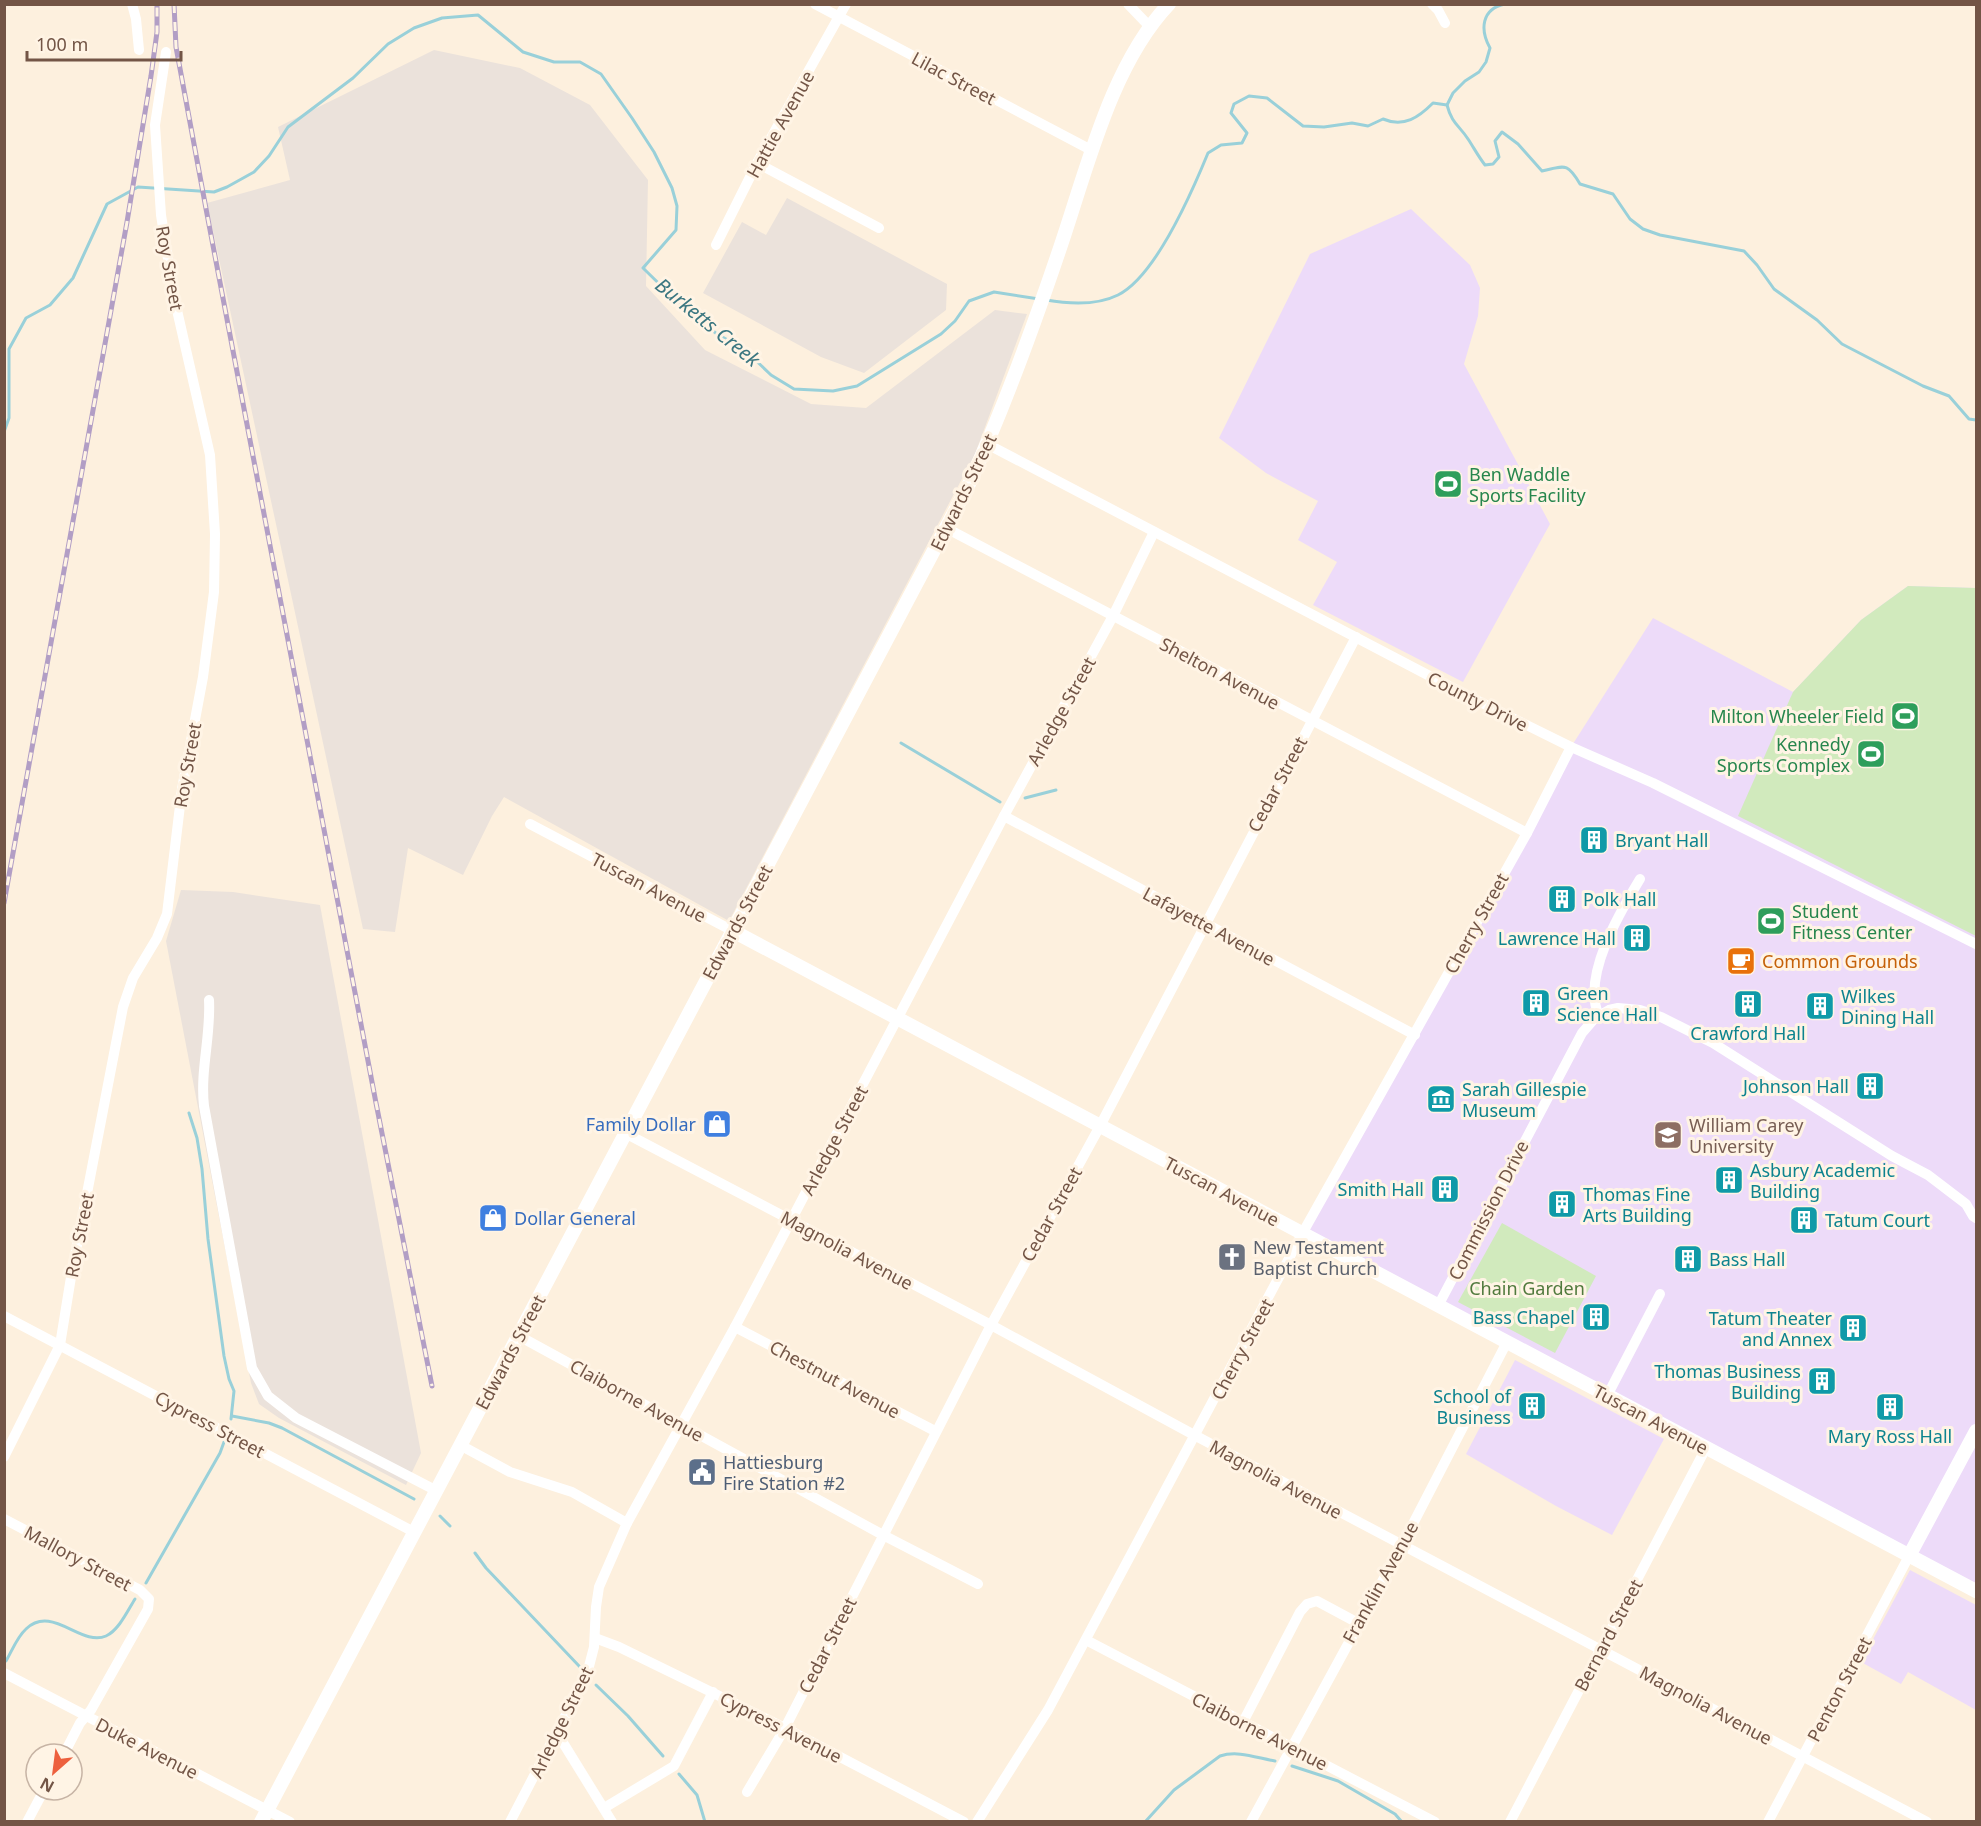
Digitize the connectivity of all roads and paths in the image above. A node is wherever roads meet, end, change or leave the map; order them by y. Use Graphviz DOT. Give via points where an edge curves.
graph roads {
  1 [pos="132,4"];
  2 [pos="815,4"];
  3 [pos="846,4"];
  4 [pos="1128,4"];
  5 [pos="1169,4"];
  6 [pos="1432,4"];
  7 [pos="839,17"];
  8 [pos="1445,23"];
  9 [pos="1150,27"];
  10 [pos="139,50"];
  11 [pos="166,52"];
  12 [pos="1093,151"];
  13 [pos="757,163"];
  14 [pos="879,228"];
  15 [pos="716,245"];
  16 [pos="987,444"];
  17 [pos="946,528"];
  18 [pos="1154,532"];
  19 [pos="1113,616"];
  20 [pos="1356,637"];
  21 [pos="1311,720"];
  22 [pos="1571,747"];
  23 [pos="1004,816"];
  24 [pos="530,824"];
  25 [pos="1527,834"];
  26 [pos="1640,879"];
  27 [pos="1204,923"];
  28 [pos="733,931"];
  29 [pos="1977,944"];
  30 [pos="209,1000"];
  31 [pos="1599,1016"];
  32 [pos="898,1019"];
  33 [pos="1415,1035"];
  34 [pos="1100,1126"];
  35 [pos="625,1134"];
  36 [pos="1972,1204"];
  37 [pos="1977,1218"];
  38 [pos="791,1221"];
  39 [pos="1302,1234"];
  40 [pos="1660,1294"];
  41 [pos="1438,1306"];
  42 [pos="4,1316"];
  43 [pos="991,1325"];
  44 [pos="735,1327"];
  45 [pos="519,1336"];
  46 [pos="1507,1342"];
  47 [pos="60,1345"];
  48 [pos="1607,1396"];
  49 [pos="682,1425"];
  50 [pos="935,1431"];
  51 [pos="1977,1431"];
  52 [pos="1196,1436"];
  53 [pos="460,1445"];
  54 [pos="1706,1448"];
  55 [pos="4,1457"];
  56 [pos="437,1491"];
  57 [pos="4,1519"];
  58 [pos="627,1523"];
  59 [pos="414,1532"];
  60 [pos="883,1535"];
  61 [pos="1402,1545"];
  62 [pos="1909,1556"];
  63 [pos="978,1584"];
  64 [pos="1977,1592"];
  65 [pos="1358,1623"];
  66 [pos="595,1638"];
  67 [pos="1086,1640"];
  68 [pos="1601,1649"];
  69 [pos="4,1673"];
  70 [pos="713,1692"];
  71 [pos="86,1716"];
  72 [pos="1243,1722"];
  73 [pos="785,1728"];
  74 [pos="557,1733"];
  75 [pos="71,1742"];
  76 [pos="1292,1747"];
  77 [pos="1803,1756"];
  78 [pos="747,1792"];
  79 [pos="37,1802"];
  80 [pos="604,1808"];
  81 [pos="264,1816"];
  82 [pos="27,1821"];
  83 [pos="290,1821"];
  84 [pos="510,1821"];
  85 [pos="612,1821"];
  86 [pos="964,1821"];
  87 [pos="977,1821"];
  88 [pos="1251,1821"];
  89 [pos="1435,1821"];
  90 [pos="1510,1821"];
  91 [pos="1768,1821"];
  92 [pos="1928,1821"];
  1 -- 10 [label="street"];
  2 -- 7 [label="street, Lilac Street"];
  3 -- 7 [label="street, Hattie Avenue"];
  4 -- 9 [label="street"];
  5 -- 9 [label="main road, Edwards Street"];
  6 -- 8 [label="street"];
  7 -- 12 [label="street, Lilac Street"];
  7 -- 13 [label="street, Hattie Avenue"];
  9 -- 12 [label="main road, Edwards Street" via="1116,88"];
  11 -- 47 [label="street, Roy Street" via="156,113 161,215 174,297 210,455 214,592 182,789 167,914 133,978 123,1007"];
  12 -- 16 [label="main road, Edwards Street"];
  13 -- 14 [label="street"];
  13 -- 15 [label="street, Hattie Avenue"];
  16 -- 17 [label="main road, Edwards Street"];
  16 -- 18 [label="street, County Drive"];
  17 -- 19 [label="street, Shelton Avenue"];
  17 -- 28 [label="main road, Edwards Street"];
  18 -- 19 [label="street, Arledge Street"];
  18 -- 20 [label="street, County Drive"];
  19 -- 21 [label="street, Shelton Avenue"];
  19 -- 23 [label="street, Arledge Street"];
  20 -- 21 [label="street, Cedar Street"];
  20 -- 22 [label="street, County Drive"];
  21 -- 25 [label="street, Shelton Avenue"];
  21 -- 27 [label="street, Cedar Street"];
  22 -- 25 [label="street, Cherry Street"];
  22 -- 29 [label="street, County Drive" via="1653,783"];
  23 -- 27 [label="street, Lafayette Avenue"];
  23 -- 32 [label="street, Arledge Street"];
  24 -- 28 [label="street, Tuscan Avenue"];
  25 -- 33 [label="street, Cherry Street"];
  26 -- 31 [label="street" via="1603,950 1594,1007"];
  27 -- 33 [label="street, Lafayette Avenue"];
  27 -- 34 [label="street, Cedar Street"];
  28 -- 32 [label="main road, Tuscan Avenue"];
  28 -- 35 [label="main road, Edwards Street"];
  30 -- 56 [label="street" via="202,1080 204,1106 252,1368 268,1396 296,1418"];
  31 -- 36 [label="street" via="1618,1008 1640,1010 1684,1028"];
  31 -- 41 [label="street, Commission Drive" via="1582,1033"];
  32 -- 34 [label="main road, Tuscan Avenue"];
  32 -- 38 [label="street, Arledge Street"];
  33 -- 39 [label="street, Cherry Street"];
  34 -- 39 [label="main road, Tuscan Avenue"];
  34 -- 43 [label="street, Cedar Street"];
  35 -- 38 [label="street, Magnolia Avenue"];
  35 -- 45 [label="main road, Edwards Street"];
  36 -- 37 [label="street" via="1973,1216"];
  38 -- 43 [label="street, Magnolia Avenue"];
  38 -- 44 [label="street, Arledge Street"];
  39 -- 41 [label="main road, Tuscan Avenue"];
  39 -- 52 [label="street, Cherry Street"];
  40 -- 48 [label="street"];
  41 -- 46 [label="main road, Tuscan Avenue"];
  42 -- 47 [label="street, Cypress Street"];
  43 -- 50 [label="street, Cedar Street"];
  43 -- 52 [label="street, Magnolia Avenue"];
  44 -- 49 [label="street, Arledge Street"];
  44 -- 50 [label="street, Chestnut Avenue"];
  45 -- 49 [label="street, Claiborne Avenue"];
  45 -- 53 [label="main road, Edwards Street"];
  46 -- 48 [label="main road, Tuscan Avenue"];
  46 -- 61 [label="street, Franklin Avenue"];
  47 -- 55 [label="street, Roy Street"];
  47 -- 59 [label="street, Cypress Street"];
  48 -- 54 [label="main road, Tuscan Avenue"];
  49 -- 58 [label="street, Arledge Street"];
  49 -- 60 [label="street, Claiborne Avenue"];
  50 -- 60 [label="street, Cedar Street"];
  51 -- 62 [label="main road"];
  52 -- 61 [label="street, Magnolia Avenue"];
  52 -- 67 [label="street, Cherry Street"];
  53 -- 56 [label="main road, Edwards Street"];
  53 -- 58 [label="street" via="510,1472 572,1492"];
  54 -- 62 [label="main road, Tuscan Avenue"];
  54 -- 68 [label="street, Bernard Street"];
  56 -- 59 [label="main road, Edwards Street"];
  57 -- 71 [label="street, Mallory Street" via="140,1590 149,1599 148,1609"];
  58 -- 66 [label="street, Arledge Street" via="599,1587"];
  59 -- 81 [label="main road, Edwards Street"];
  60 -- 63 [label="street, Claiborne Avenue"];
  60 -- 73 [label="street, Cedar Street"];
  61 -- 65 [label="street, Franklin Avenue"];
  61 -- 68 [label="street, Magnolia Avenue"];
  62 -- 64 [label="main road, Tuscan Avenue"];
  62 -- 77 [label="street, Penton Street"];
  65 -- 72 [label="street" via="1317,1601 1307,1604"];
  65 -- 76 [label="street, Franklin Avenue"];
  66 -- 70 [label="street, Cypress Avenue"];
  66 -- 74 [label="street, Arledge Street" via="587,1674"];
  67 -- 72 [label="street, Claiborne Avenue"];
  67 -- 87 [label="street, Cherry Street" via="1030,1739"];
  68 -- 77 [label="street, Magnolia Avenue"];
  68 -- 90 [label="street, Bernard Street"];
  69 -- 71 [label="street, Duke Avenue"];
  70 -- 73 [label="street, Cypress Avenue"];
  70 -- 80 [label="street" via="674,1766"];
  71 -- 75 [label="street"];
  71 -- 81 [label="street, Duke Avenue"];
  72 -- 76 [label="street, Claiborne Avenue"];
  73 -- 78 [label="street, Cedar Street"];
  73 -- 86 [label="street, Cypress Avenue"];
  74 -- 80 [label="street"];
  74 -- 84 [label="street, Arledge Street"];
  76 -- 88 [label="street, Franklin Avenue"];
  76 -- 89 [label="street, Claiborne Avenue"];
  77 -- 91 [label="street, Penton Street"];
  77 -- 92 [label="street, Magnolia Avenue"];
  79 -- 82 [label="street"];
  80 -- 85 [label="street"];
  81 -- 83 [label="street, Duke Avenue"];
}
